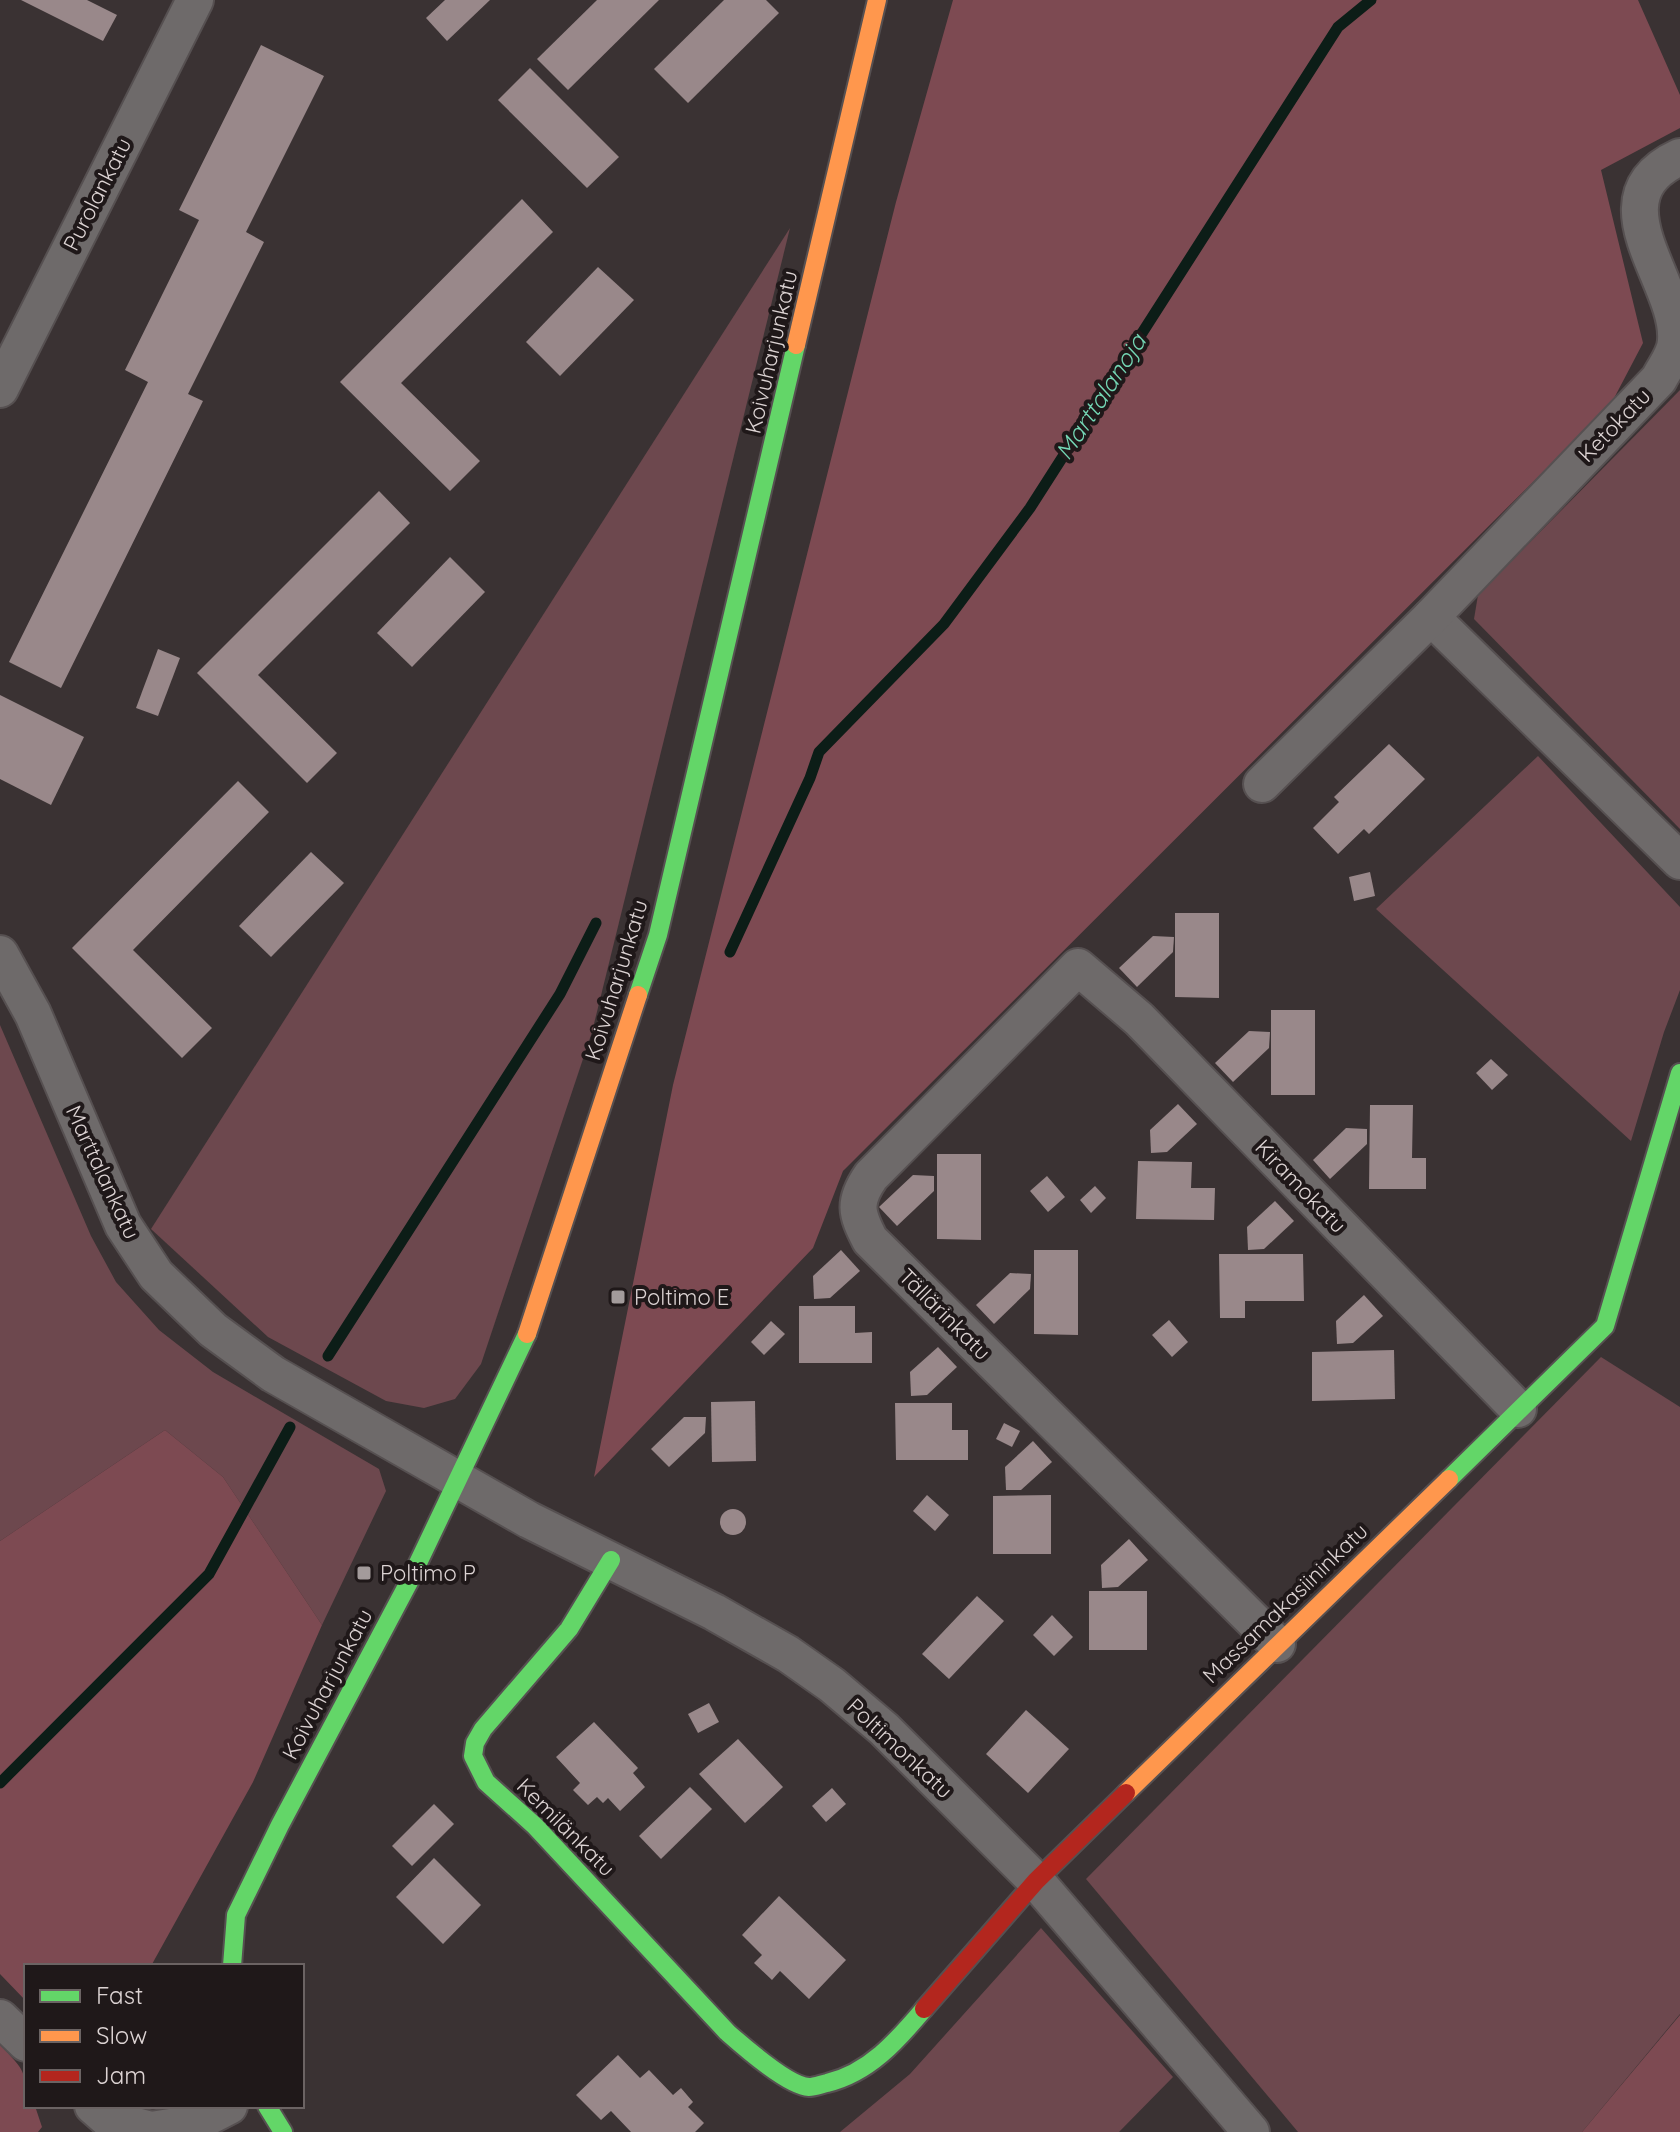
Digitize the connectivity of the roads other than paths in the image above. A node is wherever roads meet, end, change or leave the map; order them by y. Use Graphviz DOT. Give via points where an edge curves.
graph roads {
  1 [pos="195,0"];
  2 [pos="877,0"];
  3 [pos="1680,157"];
  4 [pos="0,389"];
  5 [pos="1431,617"];
  6 [pos="1262,784"];
  7 [pos="1680,861"];
  8 [pos="0,954"];
  9 [pos="1078,967"];
  10 [pos="1680,1073"];
  11 [pos="1518,1409"];
  12 [pos="457,1477"];
  13 [pos="611,1560"];
  14 [pos="1277,1644"];
  15 [pos="1036,1881"];
  16 [pos="232,1964"];
  17 [pos="0,2018"];
  18 [pos="24,2041"];
  19 [pos="809,2087"];
  20 [pos="95,2108"];
  21 [pos="225,2108"];
  22 [pos="268,2108"];
  23 [pos="283,2132"];
  24 [pos="1251,2132"];
  1 -- 4 [label="street, Purolankatu"];
  2 -- 12 [label="street, Koivuharjunkatu" via="658,935 527,1334"];
  3 -- 5 [label="street, Ketokatu" via="1650,179 1640,205 1644,240 1673,321 1676,340 1671,357 1659,379"];
  5 -- 6 [label="street, Ketokatu"];
  5 -- 7 [label="street"];
  8 -- 12 [label="street, Marttalankatu" via="33,1014 123,1225 156,1275 213,1330 273,1374"];
  9 -- 11 [label="street, Kiramokatu" via="1139,1019"];
  9 -- 14 [label="street, Tällärinkatu" via="871,1176 861,1190 858,1214 870,1240"];
  10 -- 11 [label="street, Massamakasiininkatu" via="1605,1326"];
  11 -- 14 [label="street, Massamakasiininkatu"];
  12 -- 13 [label="street, Poltimonkatu"];
  12 -- 16 [label="street, Koivuharjunkatu" via="409,1582 236,1915"];
  13 -- 15 [label="street, Poltimonkatu" via="714,1612 832,1685 884,1729"];
  13 -- 19 [label="street, Kemilänkatu" via="569,1629 483,1729 473,1756 478,1770 727,2032 763,2062"];
  14 -- 15 [label="street, Massamakasiininkatu"];
  15 -- 19 [label="street, Massamakasiininkatu" via="879,2058 844,2079"];
  15 -- 24 [label="street, Poltimonkatu"];
  17 -- 18 [label="street"];
  20 -- 21 [label="street" via="108,2119 151,2130 196,2123"];
  22 -- 23 [label="street"];
}
